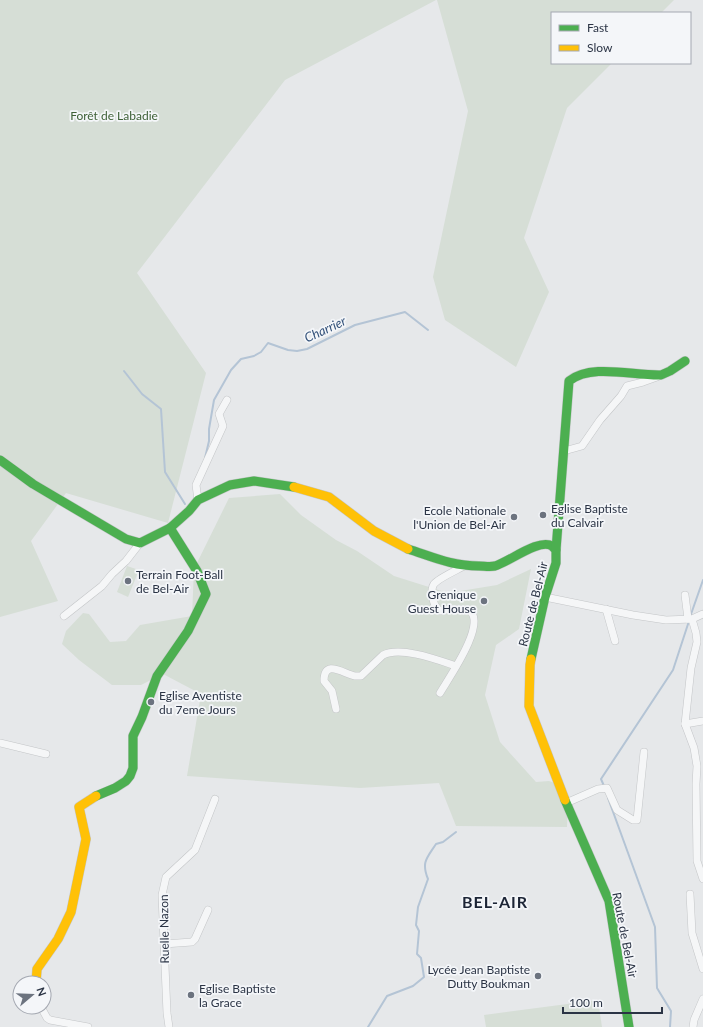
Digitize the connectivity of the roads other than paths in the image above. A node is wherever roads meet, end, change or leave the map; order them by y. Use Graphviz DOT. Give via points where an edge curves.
graph roads {
  1 [pos="685,361"];
  2 [pos="661,375"];
  3 [pos="227,400"];
  4 [pos="564,451"];
  5 [pos="0,460"];
  6 [pos="198,500"];
  7 [pos="170,528"];
  8 [pos="140,543"];
  9 [pos="556,550"];
  10 [pos="464,566"];
  11 [pos="685,595"];
  12 [pos="545,597"];
  13 [pos="606,609"];
  14 [pos="703,614"];
  15 [pos="64,616"];
  16 [pos="690,619"];
  17 [pos="615,641"];
  18 [pos="456,666"];
  19 [pos="440,693"];
  20 [pos="336,709"];
  21 [pos="703,721"];
  22 [pos="685,724"];
  23 [pos="0,743"];
  24 [pos="644,752"];
  25 [pos="46,754"];
  26 [pos="215,800"];
  27 [pos="566,803"];
  28 [pos="703,879"];
  29 [pos="690,894"];
  30 [pos="208,910"];
  31 [pos="164,944"];
  32 [pos="703,969"];
  33 [pos="37,975"];
  34 [pos="703,999"];
  35 [pos="45,1015"];
  36 [pos="88,1027"];
  37 [pos="169,1027"];
  38 [pos="629,1027"];
  39 [pos="693,1027"];
  1 -- 2 [label="street"];
  2 -- 4 [label="street" via="627,386 582,446"];
  2 -- 4 [label="street" via="606,372 579,374 570,379"];
  3 -- 6 [label="street" via="219,414 223,426 196,485"];
  4 -- 9 [label="street"];
  5 -- 8 [label="street" via="53,496 126,539"];
  6 -- 7 [label="street, Route de Bel-Air"];
  6 -- 10 [label="street, Route de Bel-Air" via="242,482 254,481 298,487 329,497 374,530 406,548"];
  7 -- 8 [label="street, Route de Bel-Air"];
  7 -- 33 [label="street" via="197,572 206,594 188,631 157,676 133,736 133,768 130,776 115,788 92,797 79,807 86,840 71,912 58,938 37,969"];
  8 -- 15 [label="street" via="102,586"];
  9 -- 10 [label="street, Route de Bel-Air" via="551,545 543,544 494,566"];
  9 -- 12 [label="street, Route de Bel-Air" via="556,563"];
  10 -- 18 [label="street" via="440,579 432,590 433,603 440,611 469,610 474,616 473,631"];
  11 -- 16 [label="street"];
  12 -- 13 [label="street"];
  12 -- 27 [label="street, Route de Bel-Air" via="530,665 529,706"];
  13 -- 16 [label="street" via="666,620"];
  13 -- 17 [label="street"];
  14 -- 16 [label="street"];
  16 -- 22 [label="street" via="696,633 696,642"];
  18 -- 19 [label="street"];
  18 -- 20 [label="street" via="411,653 394,652 383,655 361,676 330,669 326,672 324,681 332,692"];
  21 -- 22 [label="street"];
  22 -- 28 [label="street" via="694,748 697,766 697,861"];
  23 -- 25 [label="street"];
  24 -- 27 [label="street" via="637,820 617,810 605,788"];
  26 -- 31 [label="street, Ruelle Nazon" via="195,850 166,877 162,894"];
  27 -- 38 [label="street, Route de Bel-Air" via="609,901"];
  29 -- 32 [label="street" via="692,933"];
  30 -- 31 [label="street" via="192,942"];
  31 -- 37 [label="street, Ruelle Nazon"];
  34 -- 39 [label="street"];
  35 -- 36 [label="street" via="50,1020"];
}
